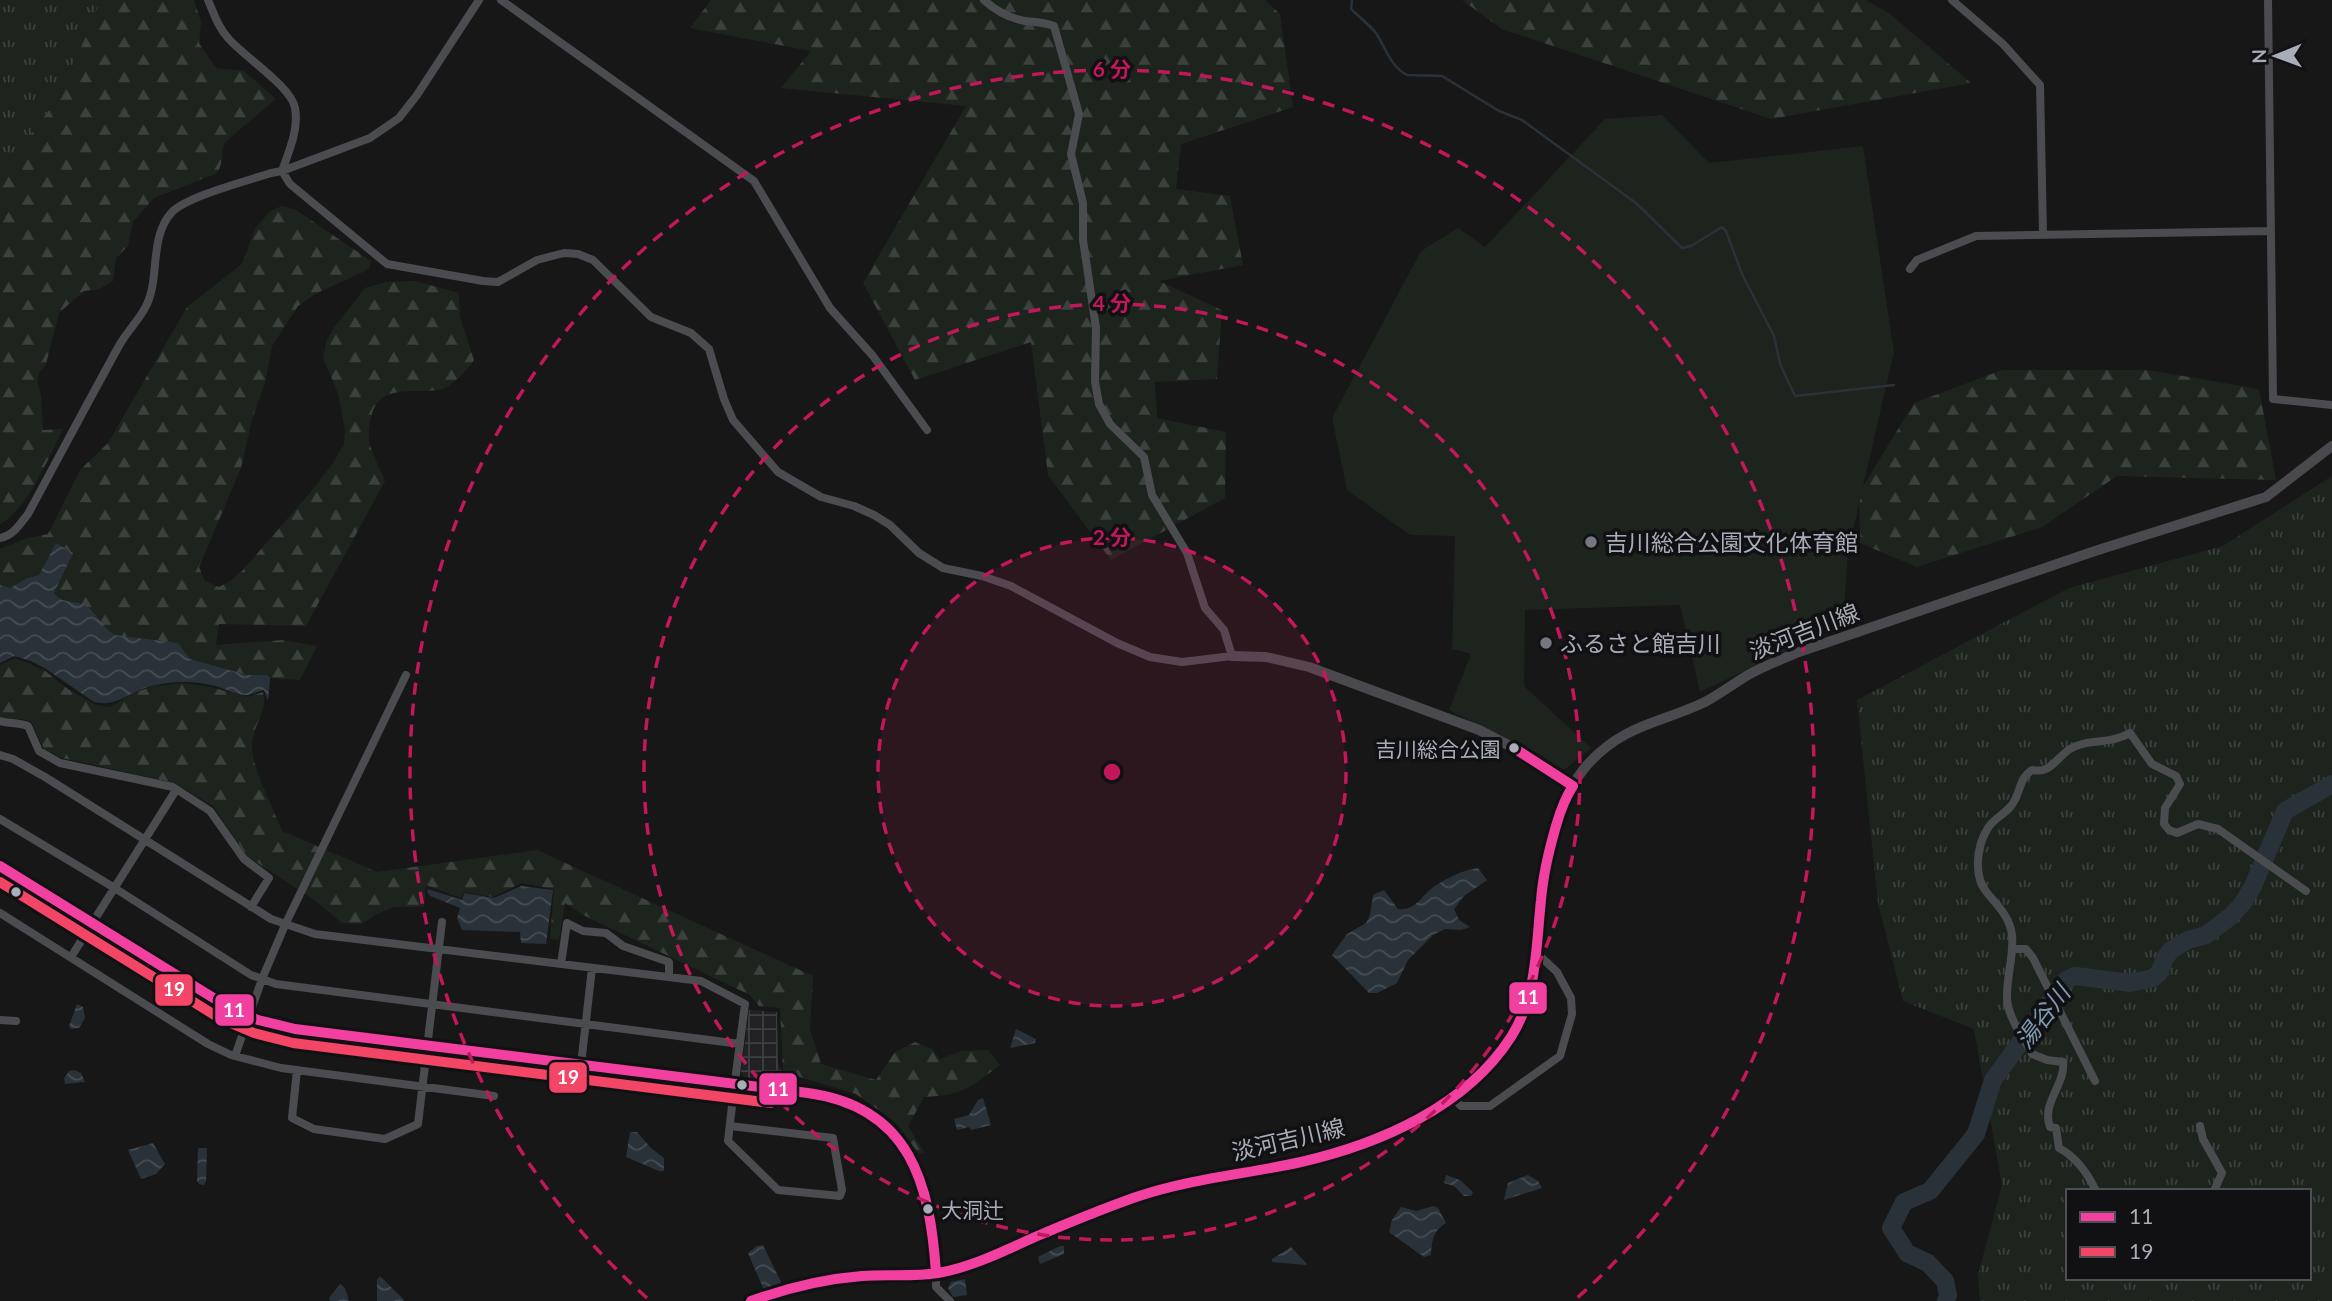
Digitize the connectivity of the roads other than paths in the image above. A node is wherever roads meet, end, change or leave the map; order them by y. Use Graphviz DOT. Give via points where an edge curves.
graph roads {
  1 [pos="208,0"];
  2 [pos="479,0"];
  3 [pos="501,0"];
  4 [pos="984,0"];
  5 [pos="1952,0"];
  6 [pos="2268,0"];
  7 [pos="282,171"];
  8 [pos="2270,231"];
  9 [pos="2043,234"];
  10 [pos="1910,269"];
  11 [pos="2332,405"];
  12 [pos="927,430"];
  13 [pos="2332,446"];
  14 [pos="0,538"];
  15 [pos="1232,656"];
  16 [pos="407,675"];
  17 [pos="0,721"];
  18 [pos="0,755"];
  19 [pos="1573,786"];
  20 [pos="176,790"];
  21 [pos="0,819"];
  22 [pos="144,839"];
  23 [pos="0,866"];
  24 [pos="113,887"];
  25 [pos="2306,891"];
  26 [pos="251,907"];
  27 [pos="0,913"];
  28 [pos="442,922"];
  29 [pos="92,923"];
  30 [pos="285,925"];
  31 [pos="439,949"];
  32 [pos="2012,949"];
  33 [pos="71,957"];
  34 [pos="1538,957"];
  35 [pos="561,964"];
  36 [pos="592,968"];
  37 [pos="669,977"];
  38 [pos="262,979"];
  39 [pos="431,1004"];
  40 [pos="250,1017"];
  41 [pos="0,1020"];
  42 [pos="16,1021"];
  43 [pos="586,1024"];
  44 [pos="740,1044"];
  45 [pos="426,1046"];
  46 [pos="235,1056"];
  47 [pos="581,1065"];
  48 [pos="297,1070"];
  49 [pos="2095,1081"];
  50 [pos="735,1084"];
  51 [pos="422,1086"];
  52 [pos="494,1096"];
  53 [pos="1452,1097"];
  54 [pos="730,1126"];
  55 [pos="2200,1126"];
  56 [pos="2095,1189"];
  57 [pos="2215,1189"];
  58 [pos="936,1273"];
  59 [pos="751,1301"];
  60 [pos="950,1301"];
  1 -- 7 [label="street" via="229,40 287,92 295,106 296,128"];
  2 -- 7 [label="street" via="399,118 370,138"];
  3 -- 12 [label="street" via="754,181 830,308 873,356"];
  4 -- 15 [label="street" via="996,11 1054,26 1079,114 1071,155 1083,203 1083,240 1097,328 1099,404 1110,424 1144,457 1153,495 1187,553 1205,608 1224,630"];
  5 -- 9 [label="street" via="2003,44 2040,85"];
  6 -- 8 [label="street"];
  7 -- 14 [label="street" via="192,200 173,212 162,229 147,305 122,340 28,514 15,531"];
  7 -- 15 [label="street" via="290,184 387,264 498,282 537,260 565,253 593,260 651,317 691,333 709,349 733,420 778,472 821,497 874,515 943,568 1011,586 1142,654 1182,662"];
  8 -- 9 [label="street"];
  8 -- 11 [label="street" via="2273,399"];
  9 -- 10 [label="street" via="1976,236 1917,260"];
  13 -- 19 [label="main road, 淡河吉川線" via="2283,486 2255,501 1918,611 1763,667 1717,695 1618,738 1588,764"];
  15 -- 19 [label="main road" via="1298,664 1479,730"];
  16 -- 30 [label="street"];
  17 -- 20 [label="street" via="28,726 39,751 60,763"];
  18 -- 22 [label="street" via="45,777"];
  19 -- 34 [label="main road, 淡河吉川線" via="1561,809 1547,859"];
  20 -- 22 [label="street"];
  20 -- 26 [label="street" via="209,811 244,859 269,878"];
  21 -- 24 [label="street"];
  22 -- 24 [label="street"];
  22 -- 26 [label="street"];
  23 -- 29 [label="main road"];
  24 -- 29 [label="street"];
  24 -- 38 [label="street"];
  25 -- 32 [label="street" via="2218,829 2198,824 2177,833 2169,830 2163,816 2180,784 2176,776 2152,764 2130,733 2107,742 2084,743 2050,768 2025,774 2011,807 1988,828 1977,858 1980,876 1986,892 2005,914"];
  26 -- 30 [label="street"];
  27 -- 33 [label="street"];
  28 -- 31 [label="street"];
  29 -- 33 [label="street"];
  29 -- 40 [label="main road"];
  30 -- 31 [label="street" via="315,934"];
  30 -- 38 [label="street"];
  31 -- 35 [label="street"];
  31 -- 39 [label="street"];
  32 -- 49 [label="street" via="2026,949 2033,958"];
  32 -- 56 [label="street" via="2007,995 2013,1018 2032,1054 2063,1062 2047,1112 2050,1127 2056,1128 2059,1148 2083,1169"];
  33 -- 46 [label="street" via="208,1044"];
  34 -- 53 [label="main road, 淡河吉川線" via="1533,988 1511,1037"];
  34 -- 53 [label="street" via="1557,972 1571,998 1572,1014 1560,1056 1490,1106 1461,1106"];
  35 -- 36 [label="street"];
  35 -- 37 [label="street" via="567,923 583,931 606,933 624,946 669,962"];
  36 -- 37 [label="street"];
  36 -- 43 [label="street"];
  37 -- 44 [label="street" via="701,981 745,1004"];
  38 -- 39 [label="street"];
  38 -- 40 [label="street"];
  39 -- 43 [label="street"];
  39 -- 45 [label="street"];
  40 -- 45 [label="main road" via="295,1029"];
  40 -- 46 [label="street"];
  41 -- 42 [label="street"];
  43 -- 44 [label="street"];
  43 -- 47 [label="street"];
  44 -- 50 [label="street"];
  45 -- 47 [label="main road"];
  45 -- 51 [label="street"];
  46 -- 48 [label="street"];
  47 -- 50 [label="main road"];
  48 -- 51 [label="street"];
  48 -- 51 [label="street" via="292,1118 314,1129 385,1139 418,1124"];
  50 -- 54 [label="street"];
  50 -- 58 [label="main road" via="844,1101 884,1125 912,1159 926,1188"];
  51 -- 52 [label="street"];
  53 -- 58 [label="main road, 淡河吉川線" via="1407,1124 1326,1155 1165,1187 982,1261"];
  54 -- 54 [label="street" via="728,1141 779,1190 840,1196 833,1138"];
  55 -- 57 [label="street" via="2222,1174"];
  58 -- 59 [label="main road, 淡河吉川線" via="837,1279"];
  58 -- 60 [label="street" via="936,1287"];
}
